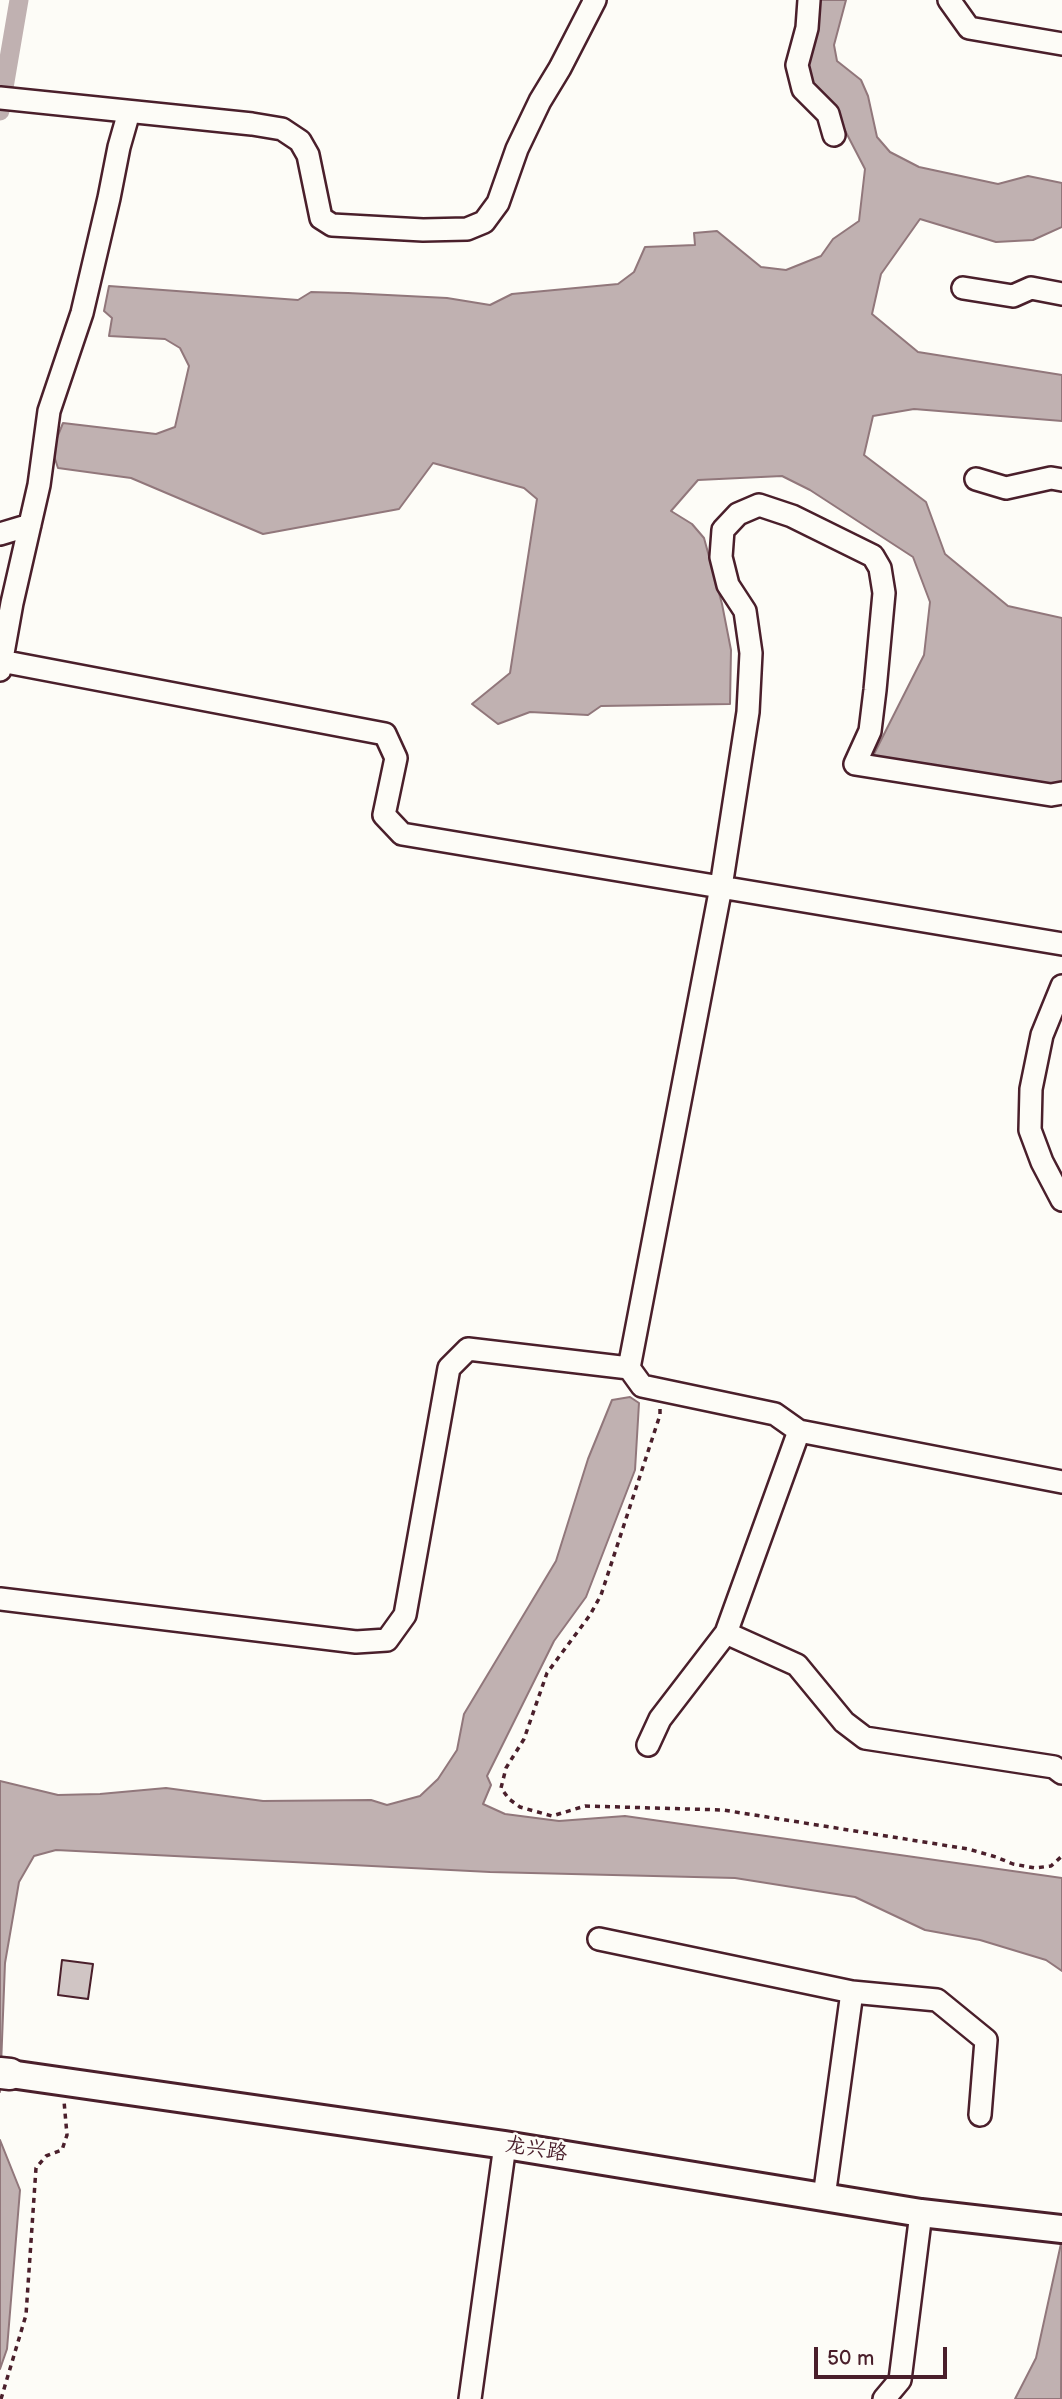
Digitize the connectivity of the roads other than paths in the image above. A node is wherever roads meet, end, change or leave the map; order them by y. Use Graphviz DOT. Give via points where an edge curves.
graph roads {
  1 [pos="594,0"];
  2 [pos="809,0"];
  3 [pos="949,0"];
  4 [pos="1062,44"];
  5 [pos="0,98"];
  6 [pos="130,112"];
  7 [pos="834,135"];
  8 [pos="963,288"];
  9 [pos="1062,294"];
  10 [pos="976,479"];
  11 [pos="1062,480"];
  12 [pos="30,525"];
  13 [pos="0,534"];
  14 [pos="1,661"];
  15 [pos="0,670"];
  16 [pos="1062,793"];
  17 [pos="721,887"];
  18 [pos="1062,944"];
  19 [pos="1062,986"];
  20 [pos="1062,1200"];
  21 [pos="629,1368"];
  22 [pos="799,1431"];
  23 [pos="1062,1482"];
  24 [pos="0,1599"];
  25 [pos="726,1633"];
  26 [pos="648,1745"];
  27 [pos="1062,1773"];
  28 [pos="600,1939"];
  29 [pos="852,1992"];
  30 [pos="5,2074"];
  31 [pos="980,2115"];
  32 [pos="505,2145"];
  33 [pos="824,2197"];
  34 [pos="921,2213"];
  35 [pos="1054,2228"];
  36 [pos="470,2399"];
  37 [pos="884,2399"];
  1 -- 6 [label="street" via="517,149 498,203 484,222 467,229 332,225 321,218 308,155 300,141 282,129"];
  2 -- 7 [label="street" via="797,65 803,89 828,114"];
  3 -- 4 [label="street" via="969,28"];
  5 -- 6 [label="street"];
  6 -- 12 [label="street" via="82,313 48,411"];
  8 -- 9 [label="street" via="1013,296 1031,288"];
  10 -- 11 [label="street" via="1006,488 1051,478"];
  12 -- 13 [label="street"];
  12 -- 14 [label="street"];
  14 -- 15 [label="street"];
  14 -- 17 [label="street" via="385,734 396,758 384,815 401,834"];
  16 -- 17 [label="street" via="855,764 870,731 874,704 884,593 880,568 873,556 759,505 738,514 723,530 721,557 728,585 746,611 751,653 748,712"];
  17 -- 18 [label="street"];
  17 -- 21 [label="street"];
  19 -- 20 [label="street" via="1042,1035 1031,1089 1030,1130"];
  21 -- 22 [label="street" via="642,1386 775,1414"];
  21 -- 24 [label="street" via="468,1349 449,1368 405,1615 387,1640 356,1642"];
  22 -- 23 [label="street"];
  22 -- 25 [label="street"];
  25 -- 26 [label="street" via="660,1719"];
  25 -- 27 [label="street" via="797,1665 844,1722 865,1738 1054,1767"];
  28 -- 29 [label="street"];
  29 -- 31 [label="street" via="937,2000 986,2040"];
  29 -- 33 [label="street"];
  30 -- 32 [label="street, 龙兴路"];
  32 -- 33 [label="street, 龙兴路"];
  32 -- 36 [label="street"];
  33 -- 34 [label="street, 龙兴路"];
  34 -- 35 [label="street, 龙兴路"];
  34 -- 37 [label="street" via="900,2380"];
}
